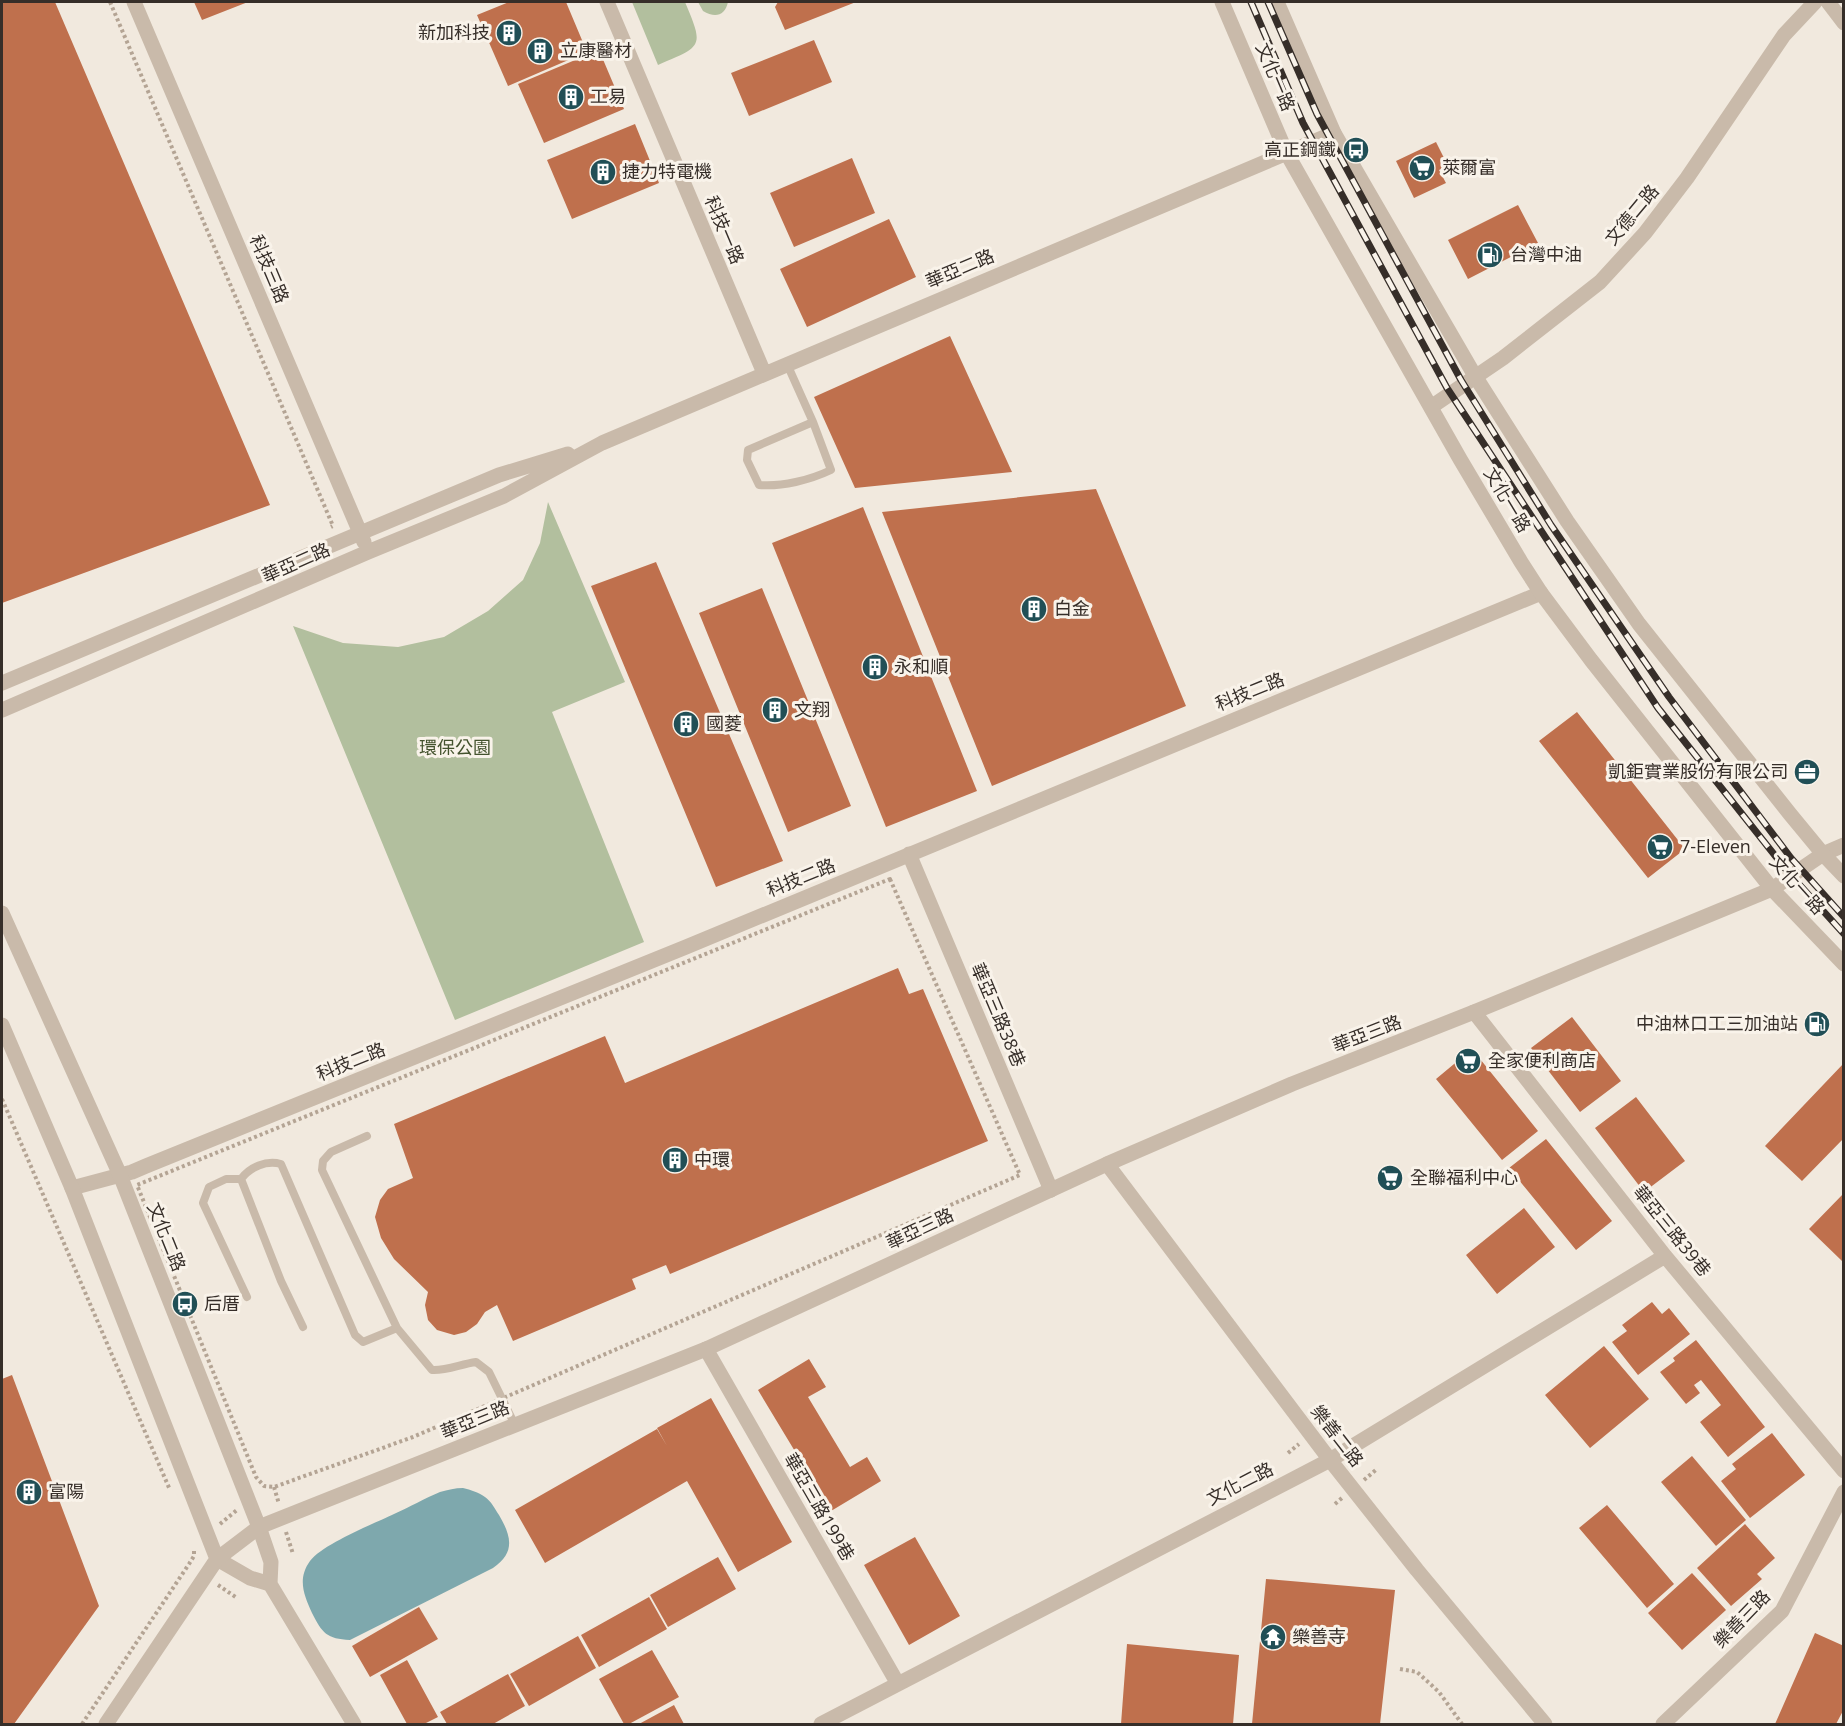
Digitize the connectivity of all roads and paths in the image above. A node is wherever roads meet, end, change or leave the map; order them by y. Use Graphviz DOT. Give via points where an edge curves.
graph roads {
  1 [pos="110,2"];
  2 [pos="134,2"];
  3 [pos="607,2"];
  4 [pos="1222,2"];
  5 [pos="1277,2"];
  6 [pos="1815,2"];
  7 [pos="1828,2"];
  8 [pos="1844,23"];
  9 [pos="1334,133"];
  10 [pos="1286,152"];
  11 [pos="787,364"];
  12 [pos="764,373"];
  13 [pos="1475,376"];
  14 [pos="1431,407"];
  15 [pos="813,422"];
  16 [pos="602,443"];
  17 [pos="322,531"];
  18 [pos="360,533"];
  19 [pos="368,552"];
  20 [pos="1541,593"];
  21 [pos="2,683"];
  22 [pos="2,710"];
  23 [pos="1844,845"];
  24 [pos="909,854"];
  25 [pos="1823,854"];
  26 [pos="1844,876"];
  27 [pos="1772,889"];
  28 [pos="2,913"];
  29 [pos="1844,964"];
  30 [pos="1474,1012"];
  31 [pos="2,1025"];
  32 [pos="2,1099"];
  33 [pos="367,1136"];
  34 [pos="1107,1164"];
  35 [pos="120,1175"];
  36 [pos="241,1179"];
  37 [pos="72,1188"];
  38 [pos="1051,1190"];
  39 [pos="1665,1256"];
  40 [pos="247,1297"];
  41 [pos="303,1327"];
  42 [pos="398,1328"];
  43 [pos="706,1349"];
  44 [pos="502,1398"];
  45 [pos="515,1425"];
  46 [pos="1330,1460"];
  47 [pos="1844,1471"];
  48 [pos="264,1486"];
  49 [pos="1844,1492"];
  50 [pos="173,1498"];
  51 [pos="249,1499"];
  52 [pos="259,1527"];
  53 [pos="208,1535"];
  54 [pos="218,1559"];
  55 [pos="270,1584"];
  56 [pos="1400,1670"];
  57 [pos="898,1684"];
  58 [pos="82,1725"];
  59 [pos="106,1725"];
  60 [pos="354,1725"];
  61 [pos="820,1725"];
  62 [pos="1462,1725"];
  63 [pos="1545,1725"];
  64 [pos="1663,1725"];
  1 -- 17 [label="path" via="333,526"];
  2 -- 18 [label="street, 科技三路"];
  3 -- 12 [label="street, 科技一路"];
  4 -- 10 [label="street, 文化一路"];
  5 -- 9 [label="street, 文化一路"];
  6 -- 13 [label="street, 文德二路" via="1785,35 1645,233 1600,282"];
  7 -- 8 [label="street"];
  9 -- 10 [label="street, 華亞二路"];
  9 -- 13 [label="street, 文化一路"];
  10 -- 11 [label="street, 華亞二路"];
  10 -- 14 [label="street, 文化一路"];
  11 -- 12 [label="street, 華亞二路"];
  11 -- 15 [label="lane"];
  12 -- 16 [label="street, 華亞二路"];
  13 -- 14 [label="street, 文德二路"];
  13 -- 25 [label="street, 文化一路" via="1567,521 1639,624"];
  14 -- 20 [label="street, 文化一路"];
  15 -- 15 [label="lane" via="831,470 818,476 759,485 747,460 748,450"];
  16 -- 18 [label="street, 華亞二路" via="499,475"];
  16 -- 19 [label="street, 華亞二路" via="504,496"];
  18 -- 19 [label="street, 科技三路"];
  18 -- 21 [label="street, 華亞二路"];
  19 -- 22 [label="street, 華亞二路"];
  20 -- 24 [label="street, 科技二路"];
  20 -- 27 [label="street, 文化一路"];
  23 -- 25 [label="street, 華亞三路"];
  24 -- 35 [label="street, 科技二路"];
  24 -- 38 [label="street, 華亞三路38巷"];
  25 -- 26 [label="street, 文化一路"];
  25 -- 27 [label="street, 華亞三路"];
  27 -- 29 [label="street, 文化一路"];
  27 -- 30 [label="street, 華亞三路"];
  28 -- 35 [label="street, 文化二路"];
  30 -- 34 [label="street, 華亞三路" via="1292,1084"];
  30 -- 39 [label="street, 華亞三路39巷"];
  31 -- 37 [label="street"];
  32 -- 50 [label="path"];
  33 -- 42 [label="lane" via="331,1152 323,1161 322,1170"];
  34 -- 38 [label="street, 華亞三路"];
  34 -- 46 [label="street, 樂善二路"];
  35 -- 37 [label="street, 科技二路"];
  35 -- 51 [label="street, 文化二路"];
  36 -- 40 [label="lane" via="226,1179 209,1187 203,1203"];
  36 -- 41 [label="lane"];
  36 -- 42 [label="lane" via="248,1169 272,1162 281,1164 355,1335 363,1342"];
  37 -- 53 [label="street"];
  38 -- 43 [label="street, 華亞三路"];
  39 -- 46 [label="street, 文化二路"];
  39 -- 47 [label="street, 華亞三路39巷"];
  42 -- 44 [label="lane" via="432,1370 476,1362 489,1372"];
  43 -- 45 [label="street, 華亞三路"];
  43 -- 57 [label="street, 華亞三路199巷"];
  44 -- 45 [label="lane"];
  44 -- 48 [label="path" via="413,1437 274,1487"];
  44 -- 48 [label="path" via="1020,1174 890,879 137,1185 256,1476"];
  45 -- 52 [label="street, 華亞三路"];
  46 -- 57 [label="street, 文化二路"];
  46 -- 63 [label="street, 樂善二路"];
  48 -- 51 [label="path"];
  49 -- 64 [label="street, 樂善三路" via="1782,1611"];
  51 -- 52 [label="street, 文化二路"];
  51 -- 53 [label="path"];
  52 -- 54 [label="street, 華亞三路"];
  52 -- 55 [label="street, 文化二路" via="271,1562"];
  53 -- 54 [label="street"];
  53 -- 58 [label="path" via="195,1547 189,1564"];
  54 -- 55 [label="street" via="250,1578"];
  54 -- 59 [label="street, 華亞三路"];
  55 -- 60 [label="street, 文化二路"];
  56 -- 62 [label="path" via="1417,1672 1439,1692"];
  57 -- 61 [label="street, 文化二路"];
}
